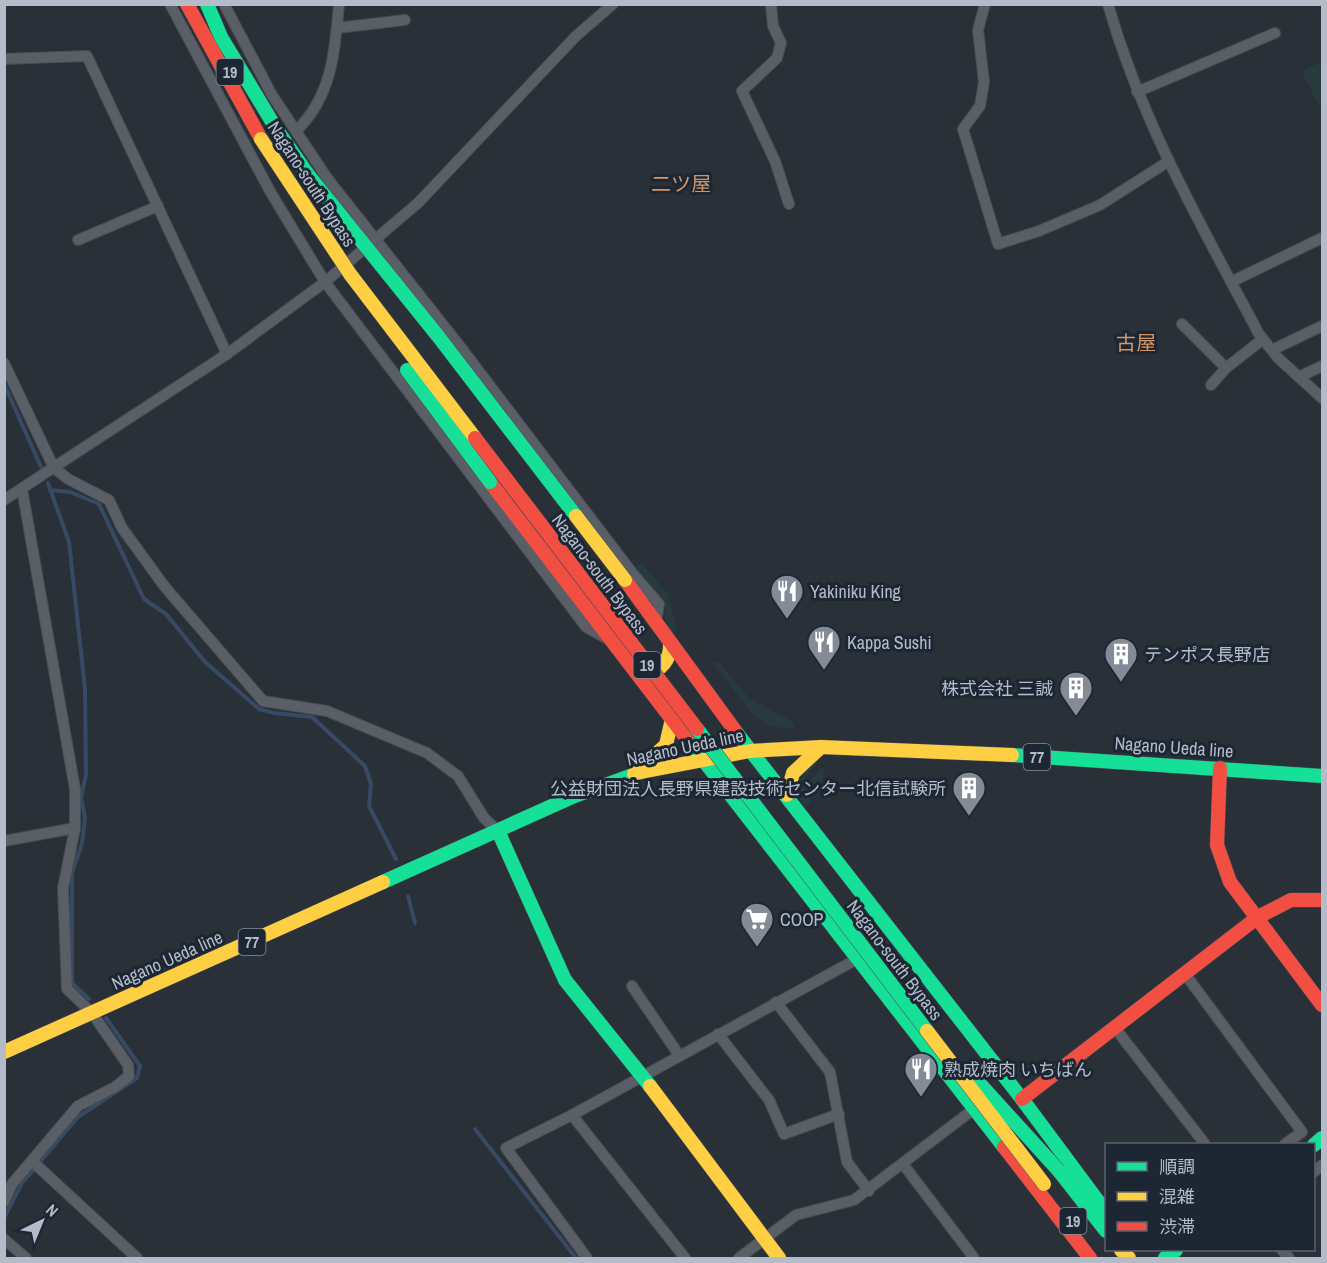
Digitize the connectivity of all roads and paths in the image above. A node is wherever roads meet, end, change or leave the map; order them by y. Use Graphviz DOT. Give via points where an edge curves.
graph roads {
  1 [pos="170,4"];
  2 [pos="187,4"];
  3 [pos="199,4"];
  4 [pos="207,4"];
  5 [pos="224,4"];
  6 [pos="339,4"];
  7 [pos="613,4"];
  8 [pos="771,4"];
  9 [pos="986,4"];
  10 [pos="1108,4"];
  11 [pos="405,20"];
  12 [pos="337,28"];
  13 [pos="1275,33"];
  14 [pos="4,58"];
  15 [pos="1137,92"];
  16 [pos="297,130"];
  17 [pos="268,135"];
  18 [pos="1169,161"];
  19 [pos="297,197"];
  20 [pos="789,204"];
  21 [pos="158,206"];
  22 [pos="1323,238"];
  23 [pos="78,240"];
  24 [pos="376,240"];
  25 [pos="325,282"];
  26 [pos="1231,282"];
  27 [pos="1182,324"];
  28 [pos="1323,326"];
  29 [pos="1263,339"];
  30 [pos="1272,350"];
  31 [pos="227,354"];
  32 [pos="4,363"];
  33 [pos="1323,366"];
  34 [pos="1226,368"];
  35 [pos="1299,377"];
  36 [pos="1211,385"];
  37 [pos="1323,398"];
  38 [pos="54,468"];
  39 [pos="22,489"];
  40 [pos="4,500"];
  41 [pos="656,622"];
  42 [pos="611,642"];
  43 [pos="670,643"];
  44 [pos="627,662"];
  45 [pos="672,719"];
  46 [pos="821,747"];
  47 [pos="750,751"];
  48 [pos="703,759"];
  49 [pos="1220,768"];
  50 [pos="634,774"];
  51 [pos="1323,776"];
  52 [pos="786,795"];
  53 [pos="75,828"];
  54 [pos="498,831"];
  55 [pos="4,841"];
  56 [pos="1323,900"];
  57 [pos="1258,917"];
  58 [pos="857,959"];
  59 [pos="1185,974"];
  60 [pos="632,986"];
  61 [pos="776,1002"];
  62 [pos="1323,1005"];
  63 [pos="92,1013"];
  64 [pos="1115,1028"];
  65 [pos="717,1034"];
  66 [pos="4,1052"];
  67 [pos="679,1055"];
  68 [pos="642,1076"];
  69 [pos="1022,1099"];
  70 [pos="974,1109"];
  71 [pos="572,1114"];
  72 [pos="839,1114"];
  73 [pos="1204,1143"];
  74 [pos="1286,1143"];
  75 [pos="903,1164"];
  76 [pos="36,1165"];
  77 [pos="869,1191"];
  78 [pos="4,1202"];
  79 [pos="1105,1209"];
  80 [pos="1105,1228"];
  81 [pos="4,1239"];
  82 [pos="765,1239"];
  83 [pos="27,1258"];
  84 [pos="137,1258"];
  85 [pos="587,1258"];
  86 [pos="685,1258"];
  87 [pos="739,1258"];
  88 [pos="779,1258"];
  89 [pos="974,1258"];
  90 [pos="1090,1258"];
  91 [pos="1102,1258"];
  1 -- 25 [label="street"];
  2 -- 17 [label="main road, Nagano-south Bypass / 19"];
  3 -- 17 [label="main road, Nagano-south Bypass / 19" via="223,60"];
  4 -- 17 [label="main road, 19"];
  5 -- 16 [label="street" via="272,94"];
  6 -- 12 [label="street"];
  7 -- 24 [label="street" via="576,36 418,203"];
  8 -- 20 [label="street" via="773,26 781,44 777,58 742,91 775,161"];
  9 -- 18 [label="street" via="978,30 984,82 980,106 963,129 998,244 1100,205"];
  10 -- 15 [label="street"];
  11 -- 12 [label="street"];
  12 -- 16 [label="street" via="325,90 310,117"];
  13 -- 15 [label="street"];
  14 -- 21 [label="street" via="87,56"];
  15 -- 18 [label="street"];
  16 -- 24 [label="street" via="327,178"];
  17 -- 19 [label="main road, Nagano-south Bypass / 19, bridge"];
  17 -- 41 [label="main road, 19, bridge" via="309,176 482,392"];
  17 -- 80 [label="main road, Nagano-south Bypass / 19, bridge" via="344,252 440,383 962,1063"];
  18 -- 26 [label="street"];
  19 -- 42 [label="main road, 19, bridge" via="298,208 350,287"];
  19 -- 91 [label="main road, Nagano-south Bypass / 19, bridge" via="428,377"];
  21 -- 23 [label="street"];
  21 -- 31 [label="street"];
  22 -- 26 [label="street"];
  24 -- 25 [label="street"];
  24 -- 41 [label="street" via="659,604"];
  25 -- 31 [label="street"];
  25 -- 42 [label="street" via="586,627"];
  26 -- 29 [label="street"];
  27 -- 34 [label="street"];
  28 -- 30 [label="street"];
  29 -- 30 [label="street"];
  29 -- 34 [label="street"];
  30 -- 35 [label="street"];
  31 -- 38 [label="street"];
  32 -- 38 [label="street"];
  33 -- 35 [label="street"];
  34 -- 36 [label="street"];
  35 -- 37 [label="street"];
  38 -- 39 [label="street"];
  38 -- 54 [label="street" via="109,500 122,528 165,586 263,701 327,711 427,753 458,776 484,818"];
  39 -- 40 [label="street"];
  39 -- 53 [label="street" via="75,789"];
  41 -- 43 [label="main road, 19"];
  42 -- 44 [label="main road, 19"];
  43 -- 44 [label="main road" via="669,658 652,674 645,674"];
  43 -- 47 [label="main road, 19"];
  44 -- 45 [label="main road, 19"];
  45 -- 48 [label="main road, 19"];
  45 -- 50 [label="main road" via="672,735 666,747"];
  46 -- 47 [label="main road, Nagano Ueda line / 77"];
  46 -- 49 [label="main road, Nagano Ueda line / 77" via="862,746"];
  46 -- 52 [label="main road" via="793,771"];
  47 -- 48 [label="main road, Nagano Ueda line / 77"];
  47 -- 52 [label="main road, 19"];
  48 -- 50 [label="main road, Nagano Ueda line / 77"];
  48 -- 58 [label="main road, 19"];
  49 -- 51 [label="main road, Nagano Ueda line / 77"];
  49 -- 57 [label="main road" via="1217,844 1230,882"];
  50 -- 54 [label="main road, Nagano Ueda line / 77"];
  52 -- 69 [label="main road, 19"];
  53 -- 55 [label="street"];
  53 -- 63 [label="street" via="63,888 67,989"];
  54 -- 63 [label="main road, Nagano Ueda line / 77"];
  54 -- 68 [label="main road" via="565,980"];
  56 -- 57 [label="main road" via="1291,900"];
  57 -- 59 [label="main road"];
  57 -- 62 [label="main road"];
  58 -- 61 [label="street"];
  58 -- 70 [label="main road, 19"];
  59 -- 64 [label="main road"];
  59 -- 74 [label="street" via="1302,1132"];
  60 -- 67 [label="street"];
  61 -- 65 [label="street"];
  61 -- 72 [label="street" via="830,1072"];
  63 -- 66 [label="main road, Nagano Ueda line / 77"];
  63 -- 76 [label="street" via="129,1065 129,1076 78,1106"];
  64 -- 69 [label="main road"];
  64 -- 73 [label="street"];
  65 -- 67 [label="street"];
  65 -- 72 [label="street" via="769,1100 784,1134"];
  67 -- 68 [label="street"];
  68 -- 71 [label="street"];
  68 -- 82 [label="main road"];
  69 -- 79 [label="main road, 19"];
  70 -- 75 [label="street"];
  70 -- 90 [label="main road, 19"];
  71 -- 85 [label="street" via="506,1148"];
  71 -- 86 [label="street"];
  72 -- 77 [label="street" via="848,1162"];
  75 -- 77 [label="street"];
  75 -- 89 [label="street"];
  76 -- 78 [label="street" via="12,1184"];
  76 -- 84 [label="street"];
  77 -- 82 [label="street" via="854,1200 796,1215"];
  81 -- 83 [label="street"];
  82 -- 87 [label="street"];
  82 -- 88 [label="main road"];
}
